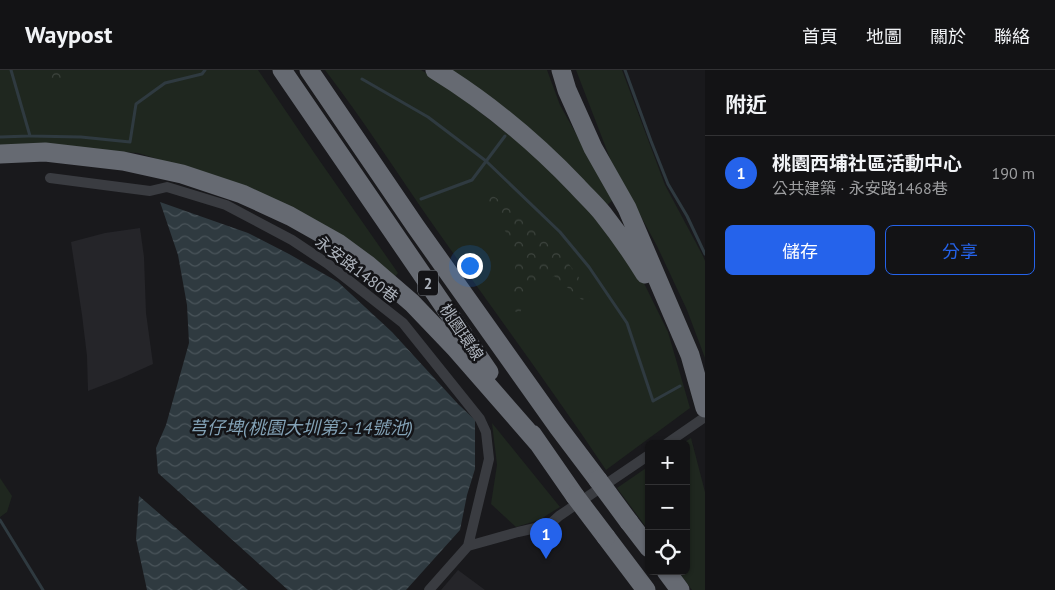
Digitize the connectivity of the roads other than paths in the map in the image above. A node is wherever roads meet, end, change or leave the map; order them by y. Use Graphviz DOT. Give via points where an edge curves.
graph roads {
  1 [pos="282,70"];
  2 [pos="308,70"];
  3 [pos="435,70"];
  4 [pos="561,70"];
  5 [pos="0,154"];
  6 [pos="50,178"];
  7 [pos="674,319"];
  8 [pos="704,408"];
  9 [pos="670,440"];
  10 [pos="538,444"];
  11 [pos="645,458"];
  12 [pos="645,543"];
  13 [pos="468,546"];
  14 [pos="669,575"];
  15 [pos="429,590"];
  16 [pos="646,590"];
  17 [pos="680,590"];
  1 -- 10 [label="highway, 桃園環線 / 2"];
  2 -- 12 [label="highway, 桃園環線 / 2, bridge" via="416,227"];
  3 -- 7 [label="highway" via="483,103 562,170 602,213"];
  4 -- 7 [label="highway" via="585,132 627,208"];
  5 -- 10 [label="highway" via="45,152 123,161 182,174 242,194 290,216 338,243 412,303"];
  6 -- 13 [label="street, 永安路1480巷" via="150,191 167,187 226,205 307,249 403,323 480,419 486,432 489,459"];
  7 -- 8 [label="highway" via="690,355"];
  8 -- 9 [label="street"];
  10 -- 16 [label="highway, 桃園環線 / 2, bridge"];
  11 -- 13 [label="street" via="549,524"];
  13 -- 15 [label="street"];
  14 -- 17 [label="highway"];
}
